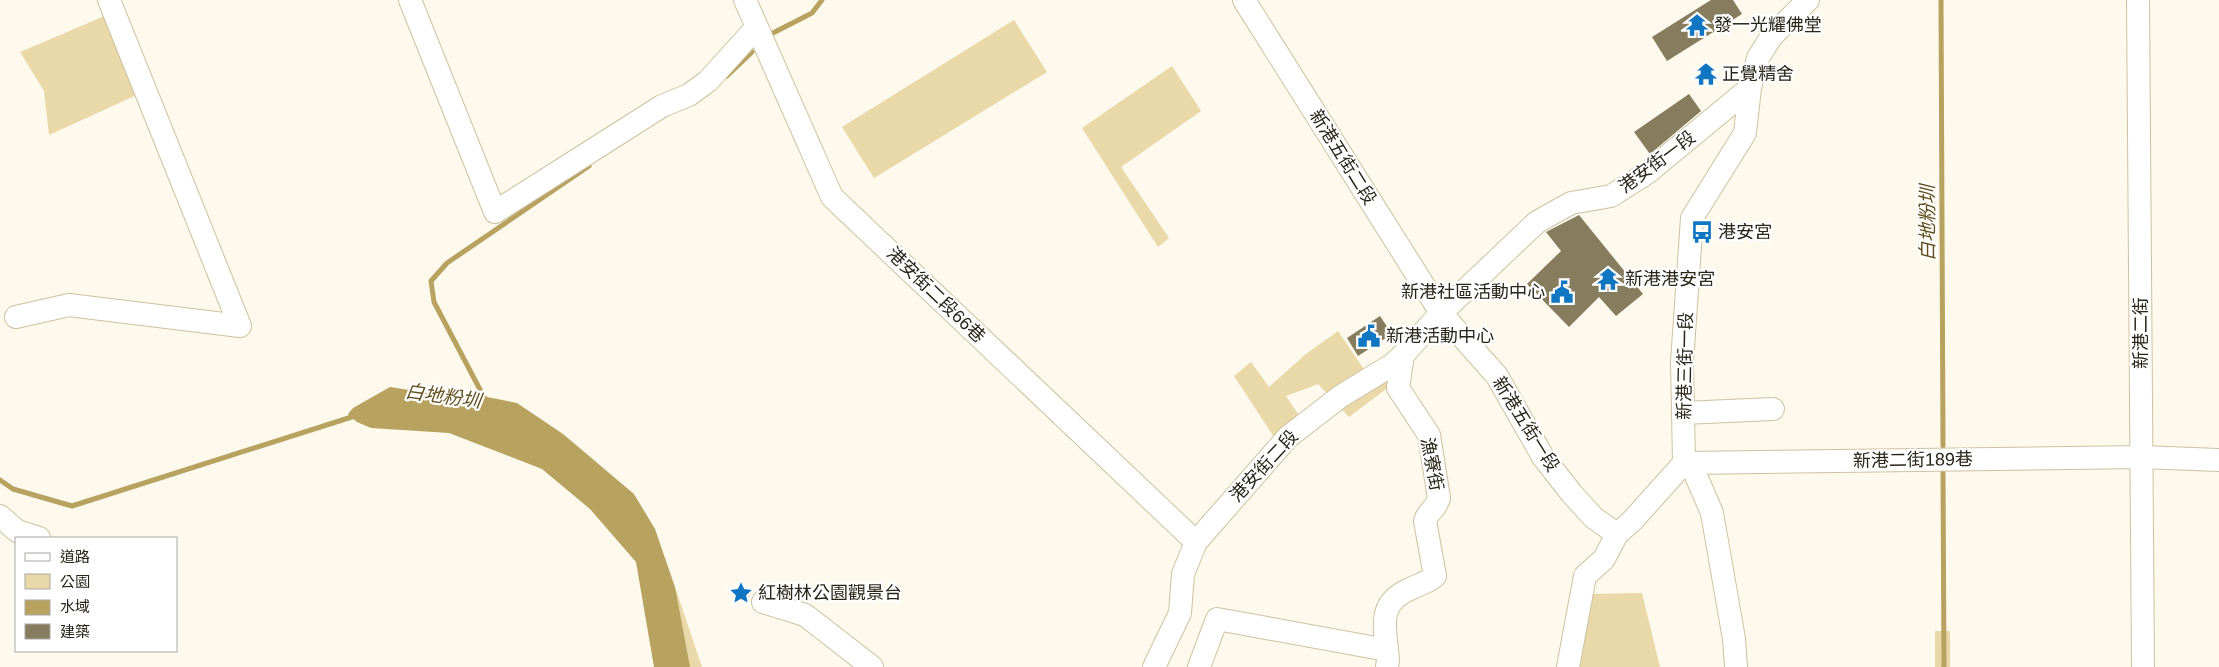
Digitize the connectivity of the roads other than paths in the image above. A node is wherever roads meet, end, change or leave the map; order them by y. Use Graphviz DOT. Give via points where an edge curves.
graph roads {
  1 [pos="110,0"];
  2 [pos="410,0"];
  3 [pos="745,0"];
  4 [pos="1244,0"];
  5 [pos="1808,0"];
  6 [pos="2138,0"];
  7 [pos="756,28"];
  8 [pos="1750,88"];
  9 [pos="1441,313"];
  10 [pos="16,317"];
  11 [pos="1403,355"];
  12 [pos="1773,409"];
  13 [pos="1683,413"];
  14 [pos="2142,457"];
  15 [pos="2219,460"];
  16 [pos="1684,463"];
  17 [pos="0,516"];
  18 [pos="1617,534"];
  19 [pos="36,537"];
  20 [pos="1196,542"];
  21 [pos="763,602"];
  22 [pos="1217,619"];
  23 [pos="1176,622"];
  24 [pos="1387,658"];
  25 [pos="872,667"];
  26 [pos="1154,667"];
  27 [pos="1164,667"];
  28 [pos="1199,667"];
  29 [pos="1568,667"];
  30 [pos="1736,667"];
  31 [pos="2143,667"];
  1 -- 10 [label="street" via="240,326 69,305"];
  2 -- 7 [label="street" via="495,212 662,106 689,95 708,81"];
  3 -- 7 [label="street, 港安街二段66巷"];
  4 -- 9 [label="street, 新港五街二段"];
  5 -- 8 [label="street, 新港三街一段" via="1771,37 1758,58"];
  6 -- 14 [label="street, 新港二街"];
  7 -- 20 [label="street, 港安街二段66巷" via="832,196"];
  8 -- 9 [label="street, 港安街一段" via="1647,173 1611,196 1571,203 1537,222"];
  8 -- 13 [label="street, 新港三街一段" via="1745,133 1692,218 1682,362"];
  9 -- 11 [label="street, 港安街二段"];
  9 -- 18 [label="street, 新港五街一段" via="1497,376 1543,457 1572,494 1594,518"];
  11 -- 20 [label="street, 港安街二段" via="1341,396 1288,438"];
  11 -- 24 [label="street, 漁寮街" via="1398,388 1429,435 1439,498 1437,508 1426,516 1425,521 1435,576 1392,600 1384,619"];
  12 -- 13 [label="street"];
  13 -- 16 [label="street, 新港三街一段"];
  14 -- 15 [label="street, 新港二街189巷"];
  14 -- 16 [label="street, 新港二街189巷"];
  14 -- 31 [label="street, 新港二街"];
  16 -- 18 [label="street"];
  16 -- 30 [label="street" via="1694,471 1712,513"];
  17 -- 19 [label="street" via="18,531"];
  18 -- 29 [label="street" via="1604,559 1585,576"];
  20 -- 23 [label="street, 港安街二段" via="1183,574"];
  21 -- 25 [label="street" via="805,615"];
  22 -- 23 [label="street"];
  22 -- 24 [label="street"];
  22 -- 28 [label="street"];
  23 -- 26 [label="street, 港安街二段"];
  23 -- 27 [label="street"];
}
